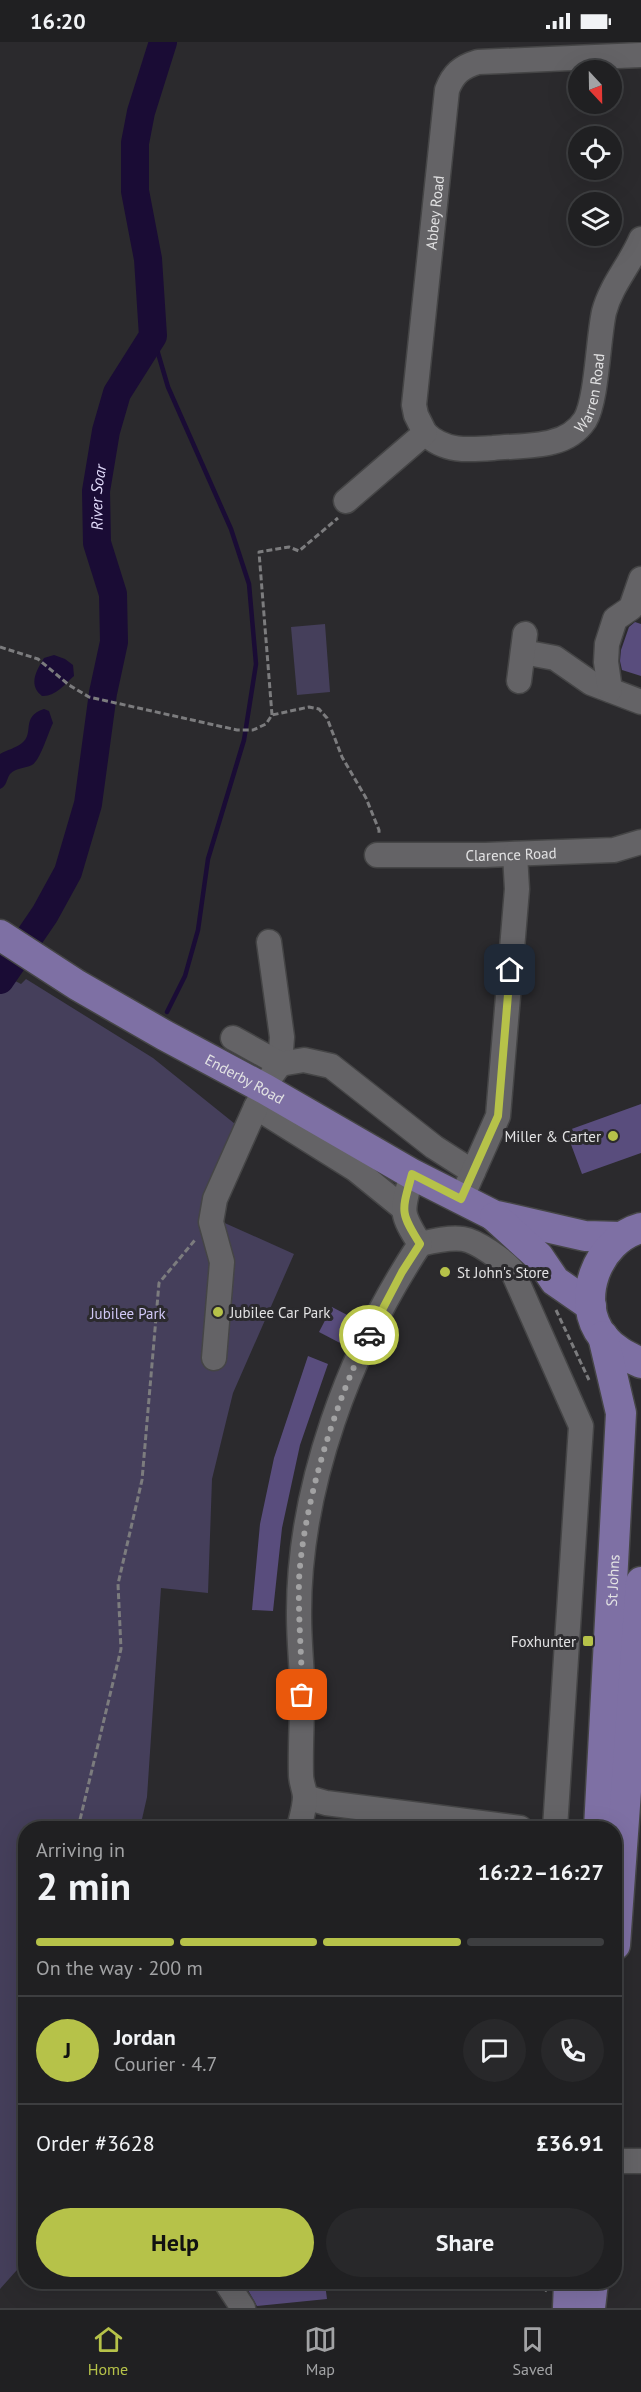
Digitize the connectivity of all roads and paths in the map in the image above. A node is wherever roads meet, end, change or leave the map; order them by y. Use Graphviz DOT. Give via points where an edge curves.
graph roads {
  1 [pos="641,54"];
  2 [pos="641,239"];
  3 [pos="425,433"];
  4 [pos="346,501"];
  5 [pos="641,579"];
  6 [pos="0,647"];
  7 [pos="519,681"];
  8 [pos="610,690"];
  9 [pos="641,702"];
  10 [pos="272,715"];
  11 [pos="641,842"];
  12 [pos="514,854"];
  13 [pos="377,855"];
  14 [pos="0,935"];
  15 [pos="269,942"];
  16 [pos="233,1038"];
  17 [pos="280,1064"];
  18 [pos="260,1098"];
  19 [pos="473,1172"];
  20 [pos="412,1174"];
  21 [pos="403,1208"];
  22 [pos="479,1208"];
  23 [pos="211,1222"];
  24 [pos="631,1233"];
  25 [pos="464,1239"];
  26 [pos="420,1244"];
  27 [pos="591,1306"];
  28 [pos="603,1336"];
  29 [pos="214,1358"];
  30 [pos="641,1363"];
  31 [pos="641,1582"];
  32 [pos="305,1797"];
  33 [pos="80,1821"];
  34 [pos="300,1821"];
  35 [pos="466,1821"];
  36 [pos="555,1821"];
  37 [pos="599,1821"];
  38 [pos="622,1847"];
  39 [pos="622,2162"];
  40 [pos="641,2162"];
  41 [pos="231,2289"];
  42 [pos="568,2289"];
  43 [pos="592,2289"];
  44 [pos="243,2308"];
  45 [pos="568,2308"];
  46 [pos="590,2308"];
  1 -- 3 [label="street, Abbey Road" via="477,62 458,70 452,79 447,90 414,405"];
  2 -- 3 [label="street, Warren Road" via="609,298 590,405 575,431 549,443 465,450 442,445"];
  3 -- 4 [label="street"];
  4 -- 10 [label="path" via="345,512 299,551 289,548 258,552"];
  5 -- 8 [label="street" via="631,608 615,619 607,644"];
  6 -- 10 [label="path" via="38,659 89,697 237,730 253,730 266,724"];
  7 -- 8 [label="street" via="524,643"];
  8 -- 9 [label="street"];
  10 -- 13 [label="path" via="309,707 327,718 379,830"];
  11 -- 12 [label="street, Clarence Road" via="614,850"];
  12 -- 13 [label="street, Clarence Road"];
  12 -- 19 [label="street" via="517,889 498,1116"];
  14 -- 18 [label="main road, Enderby Road" via="77,985 212,1062"];
  15 -- 17 [label="street" via="282,1037"];
  16 -- 17 [label="street"];
  17 -- 18 [label="street"];
  17 -- 19 [label="street" via="304,1060 332,1066 408,1127"];
  18 -- 20 [label="main road, Enderby Road"];
  18 -- 21 [label="street"];
  18 -- 23 [label="street" via="215,1198"];
  19 -- 22 [label="street"];
  20 -- 21 [label="street"];
  20 -- 22 [label="main road, Enderby Road"];
  21 -- 26 [label="street"];
  22 -- 24 [label="main road, Enderby Road" via="585,1236"];
  22 -- 25 [label="street"];
  22 -- 27 [label="main road, Enderby Road" via="538,1256 555,1281"];
  23 -- 29 [label="street" via="222,1262"];
  23 -- 33 [label="path" via="159,1283 142,1480 118,1584 121,1649"];
  24 -- 27 [label="main road" via="602,1256 592,1280"];
  25 -- 26 [label="street"];
  25 -- 36 [label="street" via="504,1260 512,1270 581,1426"];
  26 -- 32 [label="street" via="374,1324 343,1395 305,1533 298,1617 301,1778"];
  27 -- 28 [label="main road"];
  28 -- 30 [label="main road" via="620,1353"];
  28 -- 37 [label="main road, St Johns" via="621,1413"];
  31 -- 38 [label="main road, St Johns"];
  32 -- 34 [label="street"];
  32 -- 35 [label="street"];
  39 -- 40 [label="street"];
  41 -- 44 [label="street"];
  42 -- 45 [label="main road"];
  43 -- 46 [label="main road"];
}
